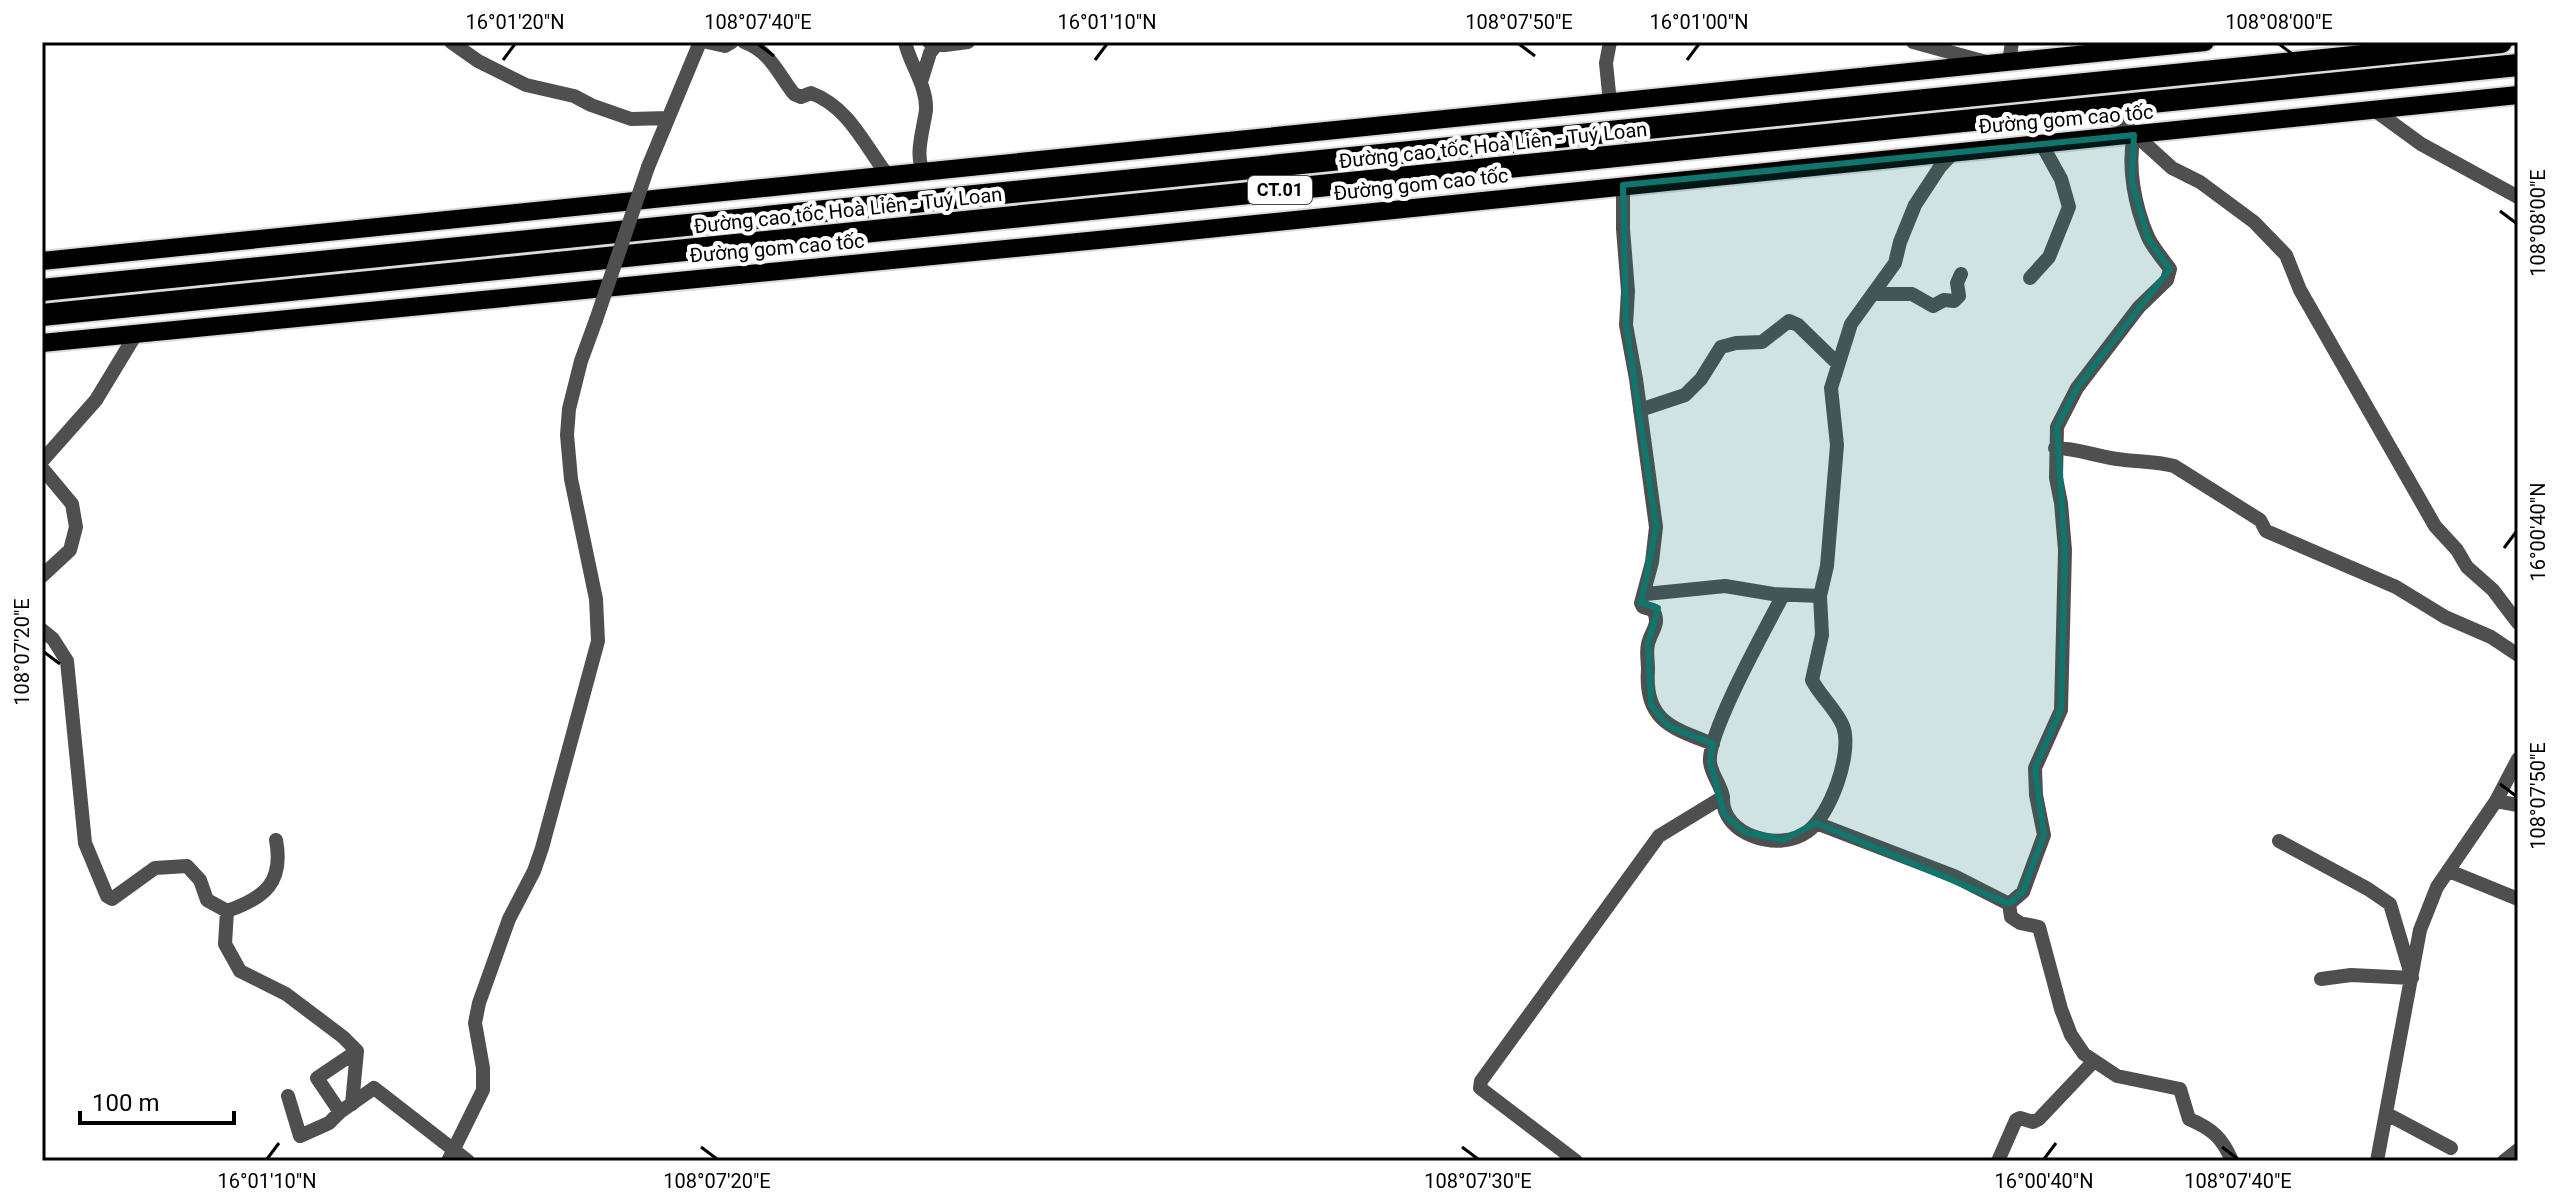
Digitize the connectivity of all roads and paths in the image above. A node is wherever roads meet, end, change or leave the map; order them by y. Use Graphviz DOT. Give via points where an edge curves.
graph roads {
  1 [pos="451,42"];
  2 [pos="700,42"];
  3 [pos="707,42"];
  4 [pos="732,42"];
  5 [pos="744,42"];
  6 [pos="905,42"];
  7 [pos="968,42"];
  8 [pos="1610,42"];
  9 [pos="1913,42"];
  10 [pos="2012,42"];
  11 [pos="2205,42"];
  12 [pos="2501,42"];
  13 [pos="932,43"];
  14 [pos="2149,45"];
  15 [pos="2110,47"];
  16 [pos="2085,54"];
  17 [pos="2009,62"];
  18 [pos="1990,64"];
  19 [pos="2518,65"];
  20 [pos="2084,74"];
  21 [pos="921,82"];
  22 [pos="2518,95"];
  23 [pos="1610,103"];
  24 [pos="2373,109"];
  25 [pos="2087,115"];
  26 [pos="668,118"];
  27 [pos="2134,135"];
  28 [pos="2041,143"];
  29 [pos="1955,151"];
  30 [pos="925,172"];
  31 [pos="888,176"];
  32 [pos="1623,185"];
  33 [pos="2518,197"];
  34 [pos="42,261"];
  35 [pos="1961,274"];
  36 [pos="2030,278"];
  37 [pos="42,290"];
  38 [pos="1873,294"];
  39 [pos="42,315"];
  40 [pos="136,334"];
  41 [pos="42,343"];
  42 [pos="1838,364"];
  43 [pos="1640,410"];
  44 [pos="2055,448"];
  45 [pos="42,461"];
  46 [pos="42,468"];
  47 [pos="42,576"];
  48 [pos="1646,594"];
  49 [pos="1783,595"];
  50 [pos="1820,596"];
  51 [pos="2518,623"];
  52 [pos="42,630"];
  53 [pos="2518,655"];
  54 [pos="1713,744"];
  55 [pos="2518,759"];
  56 [pos="1723,797"];
  57 [pos="2496,801"];
  58 [pos="2518,805"];
  59 [pos="1816,823"];
  60 [pos="276,840"];
  61 [pos="2279,841"];
  62 [pos="2449,871"];
  63 [pos="2518,899"];
  64 [pos="2009,904"];
  65 [pos="227,911"];
  66 [pos="2412,978"];
  67 [pos="2321,979"];
  68 [pos="357,1051"];
  69 [pos="2093,1062"];
  70 [pos="288,1096"];
  71 [pos="346,1108"];
  72 [pos="2387,1114"];
  73 [pos="2451,1148"];
  74 [pos="2518,1150"];
  75 [pos="451,1155"];
  76 [pos="468,1161"];
  77 [pos="1576,1161"];
  78 [pos="1998,1161"];
  79 [pos="2232,1161"];
  80 [pos="2377,1161"];
  81 [pos="2504,1161"];
  1 -- 26 [label="street" via="526,85 574,96 631,119"];
  2 -- 26 [label="street"];
  3 -- 4 [label="street"];
  5 -- 31 [label="street" via="771,59 794,94 822,97 846,116"];
  6 -- 21 [label="street"];
  7 -- 13 [label="street"];
  8 -- 23 [label="street"];
  9 -- 18 [label="street"];
  10 -- 17 [label="street"];
  11 -- 14 [label="main road"];
  12 -- 37 [label="highway, Đường cao tốc Hoà Liên - Tuý Loan / CT.01"];
  13 -- 21 [label="street"];
  14 -- 15 [label="main road"];
  15 -- 16 [label="main road"];
  16 -- 17 [label="main road"];
  16 -- 20 [label="street"];
  17 -- 18 [label="main road"];
  18 -- 23 [label="main road"];
  19 -- 39 [label="highway, Đường cao tốc Hoà Liên - Tuý Loan / CT.01"];
  21 -- 30 [label="street" via="926,107 918,159"];
  22 -- 24 [label="main road, Đường gom cao tốc"];
  23 -- 30 [label="main road"];
  24 -- 27 [label="main road, Đường gom cao tốc"];
  24 -- 33 [label="street" via="2421,144"];
  25 -- 27 [label="street" via="2119,120"];
  26 -- 75 [label="street, bridge" via="581,361 569,409 571,479 596,599 598,641 542,848 479,1003 475,1023 483,1090"];
  27 -- 28 [label="main road, Đường gom cao tốc"];
  27 -- 44 [label="street" via="2132,181 2148,238 2170,269 2167,280 2139,307 2077,388 2057,427"];
  27 -- 51 [label="street" via="2172,168 2232,204 2286,255 2300,290 2435,526"];
  28 -- 29 [label="main road, Đường gom cao tốc"];
  28 -- 36 [label="street" via="2069,207 2049,257"];
  29 -- 32 [label="main road, Đường gom cao tốc"];
  29 -- 38 [label="street" via="1915,205 1895,263"];
  30 -- 31 [label="main road"];
  31 -- 34 [label="main road"];
  32 -- 40 [label="main road, Đường gom cao tốc"];
  32 -- 43 [label="street" via="1626,325"];
  35 -- 38 [label="street" via="1956,301 1933,306 1912,294"];
  38 -- 42 [label="street" via="1849,328"];
  40 -- 41 [label="main road, Đường gom cao tốc"];
  40 -- 45 [label="street" via="96,400"];
  42 -- 43 [label="street" via="1789,321 1762,342 1721,347 1685,395"];
  42 -- 50 [label="street" via="1831,388 1837,445"];
  43 -- 48 [label="street" via="1656,527"];
  44 -- 53 [label="street" via="2174,466 2260,520 2266,531 2396,587"];
  44 -- 64 [label="street" via="2065,550 2061,710 2035,768 2044,835 2023,892"];
  46 -- 47 [label="street" via="72,504 76,527 70,550"];
  48 -- 49 [label="street" via="1725,586"];
  48 -- 54 [label="street" via="1642,605 1657,618 1648,643 1651,705 1668,726"];
  49 -- 50 [label="street"];
  49 -- 54 [label="street"];
  50 -- 59 [label="street" via="1822,635 1812,680 1843,727 1846,754 1840,779"];
  52 -- 65 [label="street" via="67,661 85,843 107,896 112,899 155,868 187,866 200,880 207,900"];
  54 -- 56 [label="street" via="1710,762"];
  55 -- 57 [label="street"];
  56 -- 59 [label="street" via="1730,823 1757,837 1792,839"];
  56 -- 77 [label="street" via="1659,836 1481,1081 1480,1088"];
  57 -- 58 [label="street"];
  57 -- 62 [label="street"];
  59 -- 64 [label="street" via="1954,876"];
  60 -- 65 [label="street" via="277,874 251,903"];
  61 -- 66 [label="street" via="2390,904"];
  62 -- 63 [label="street"];
  62 -- 66 [label="street" via="2420,930"];
  64 -- 69 [label="street" via="2011,917 2039,927 2071,1035"];
  65 -- 68 [label="street" via="225,944 240,971 286,994"];
  66 -- 67 [label="street"];
  66 -- 72 [label="street"];
  68 -- 71 [label="street"];
  68 -- 71 [label="street" via="317,1078"];
  69 -- 78 [label="street" via="2039,1119 2016,1120"];
  69 -- 79 [label="street" via="2117,1076 2180,1089 2189,1119 2220,1136"];
  70 -- 71 [label="street" via="300,1136"];
  71 -- 75 [label="street" via="374,1088"];
  72 -- 73 [label="street"];
  72 -- 80 [label="street"];
  74 -- 81 [label="street"];
  75 -- 76 [label="street"];
}
